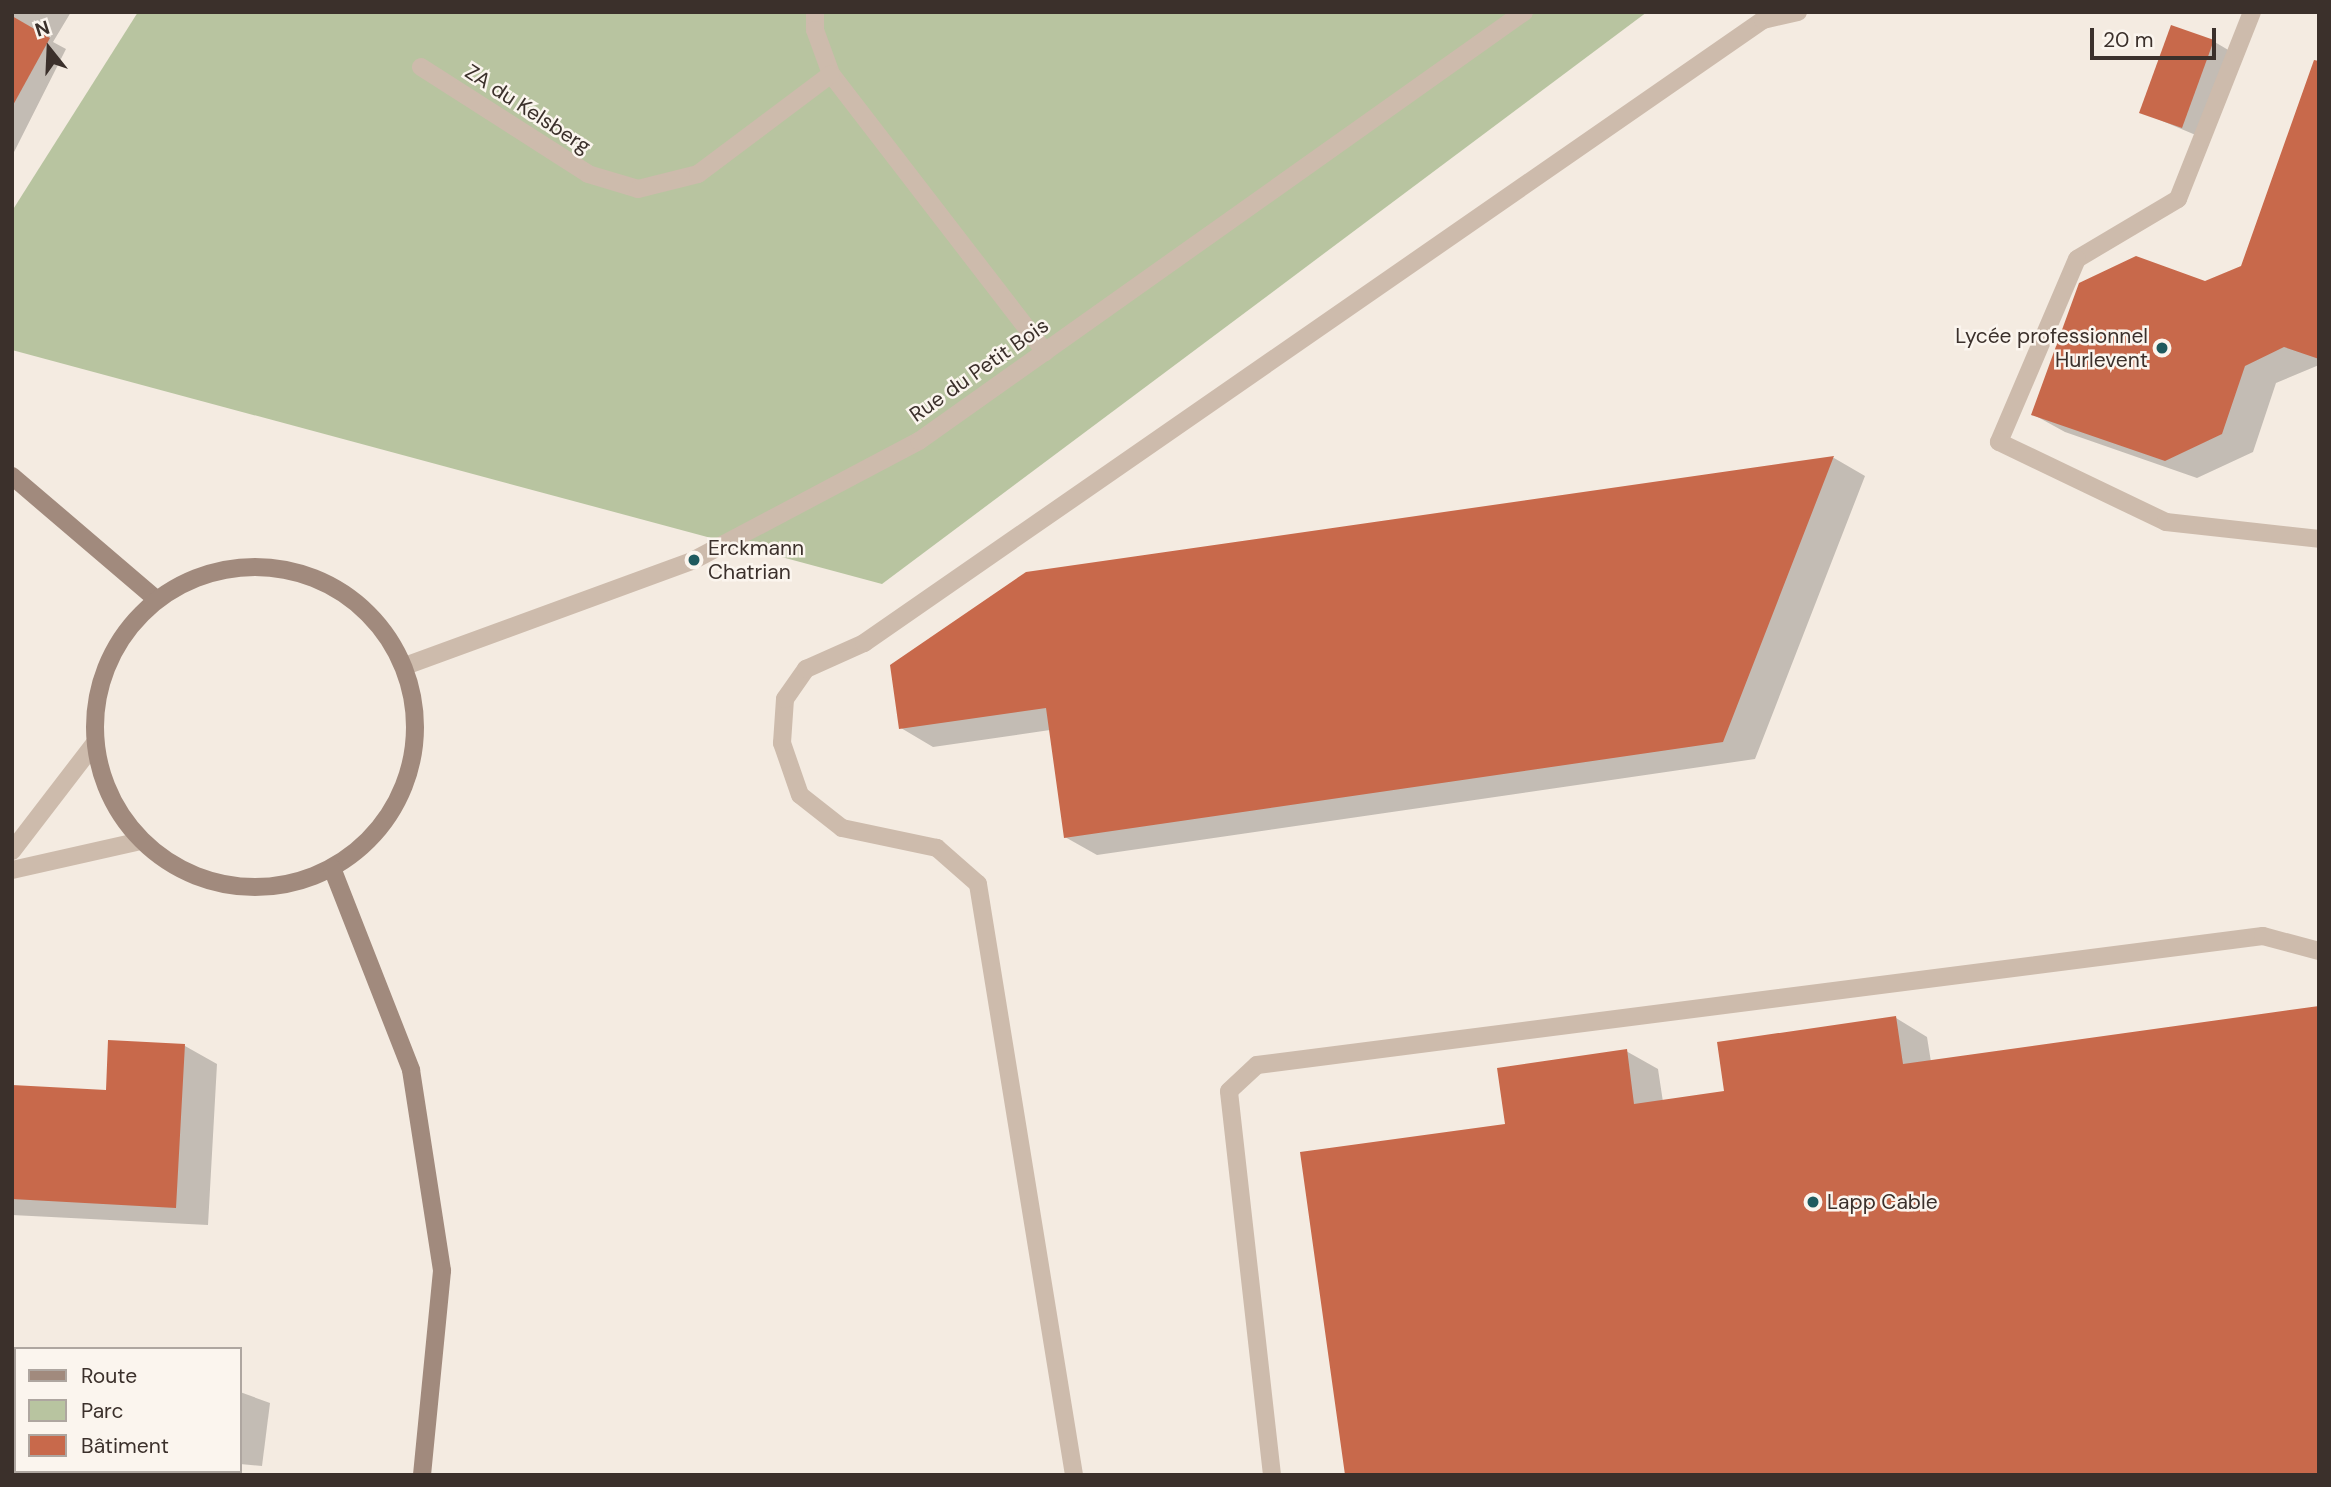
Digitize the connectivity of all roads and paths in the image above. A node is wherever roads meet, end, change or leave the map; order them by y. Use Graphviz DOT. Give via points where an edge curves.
graph roads {
  1 [pos="815,12"];
  2 [pos="1524,12"];
  3 [pos="1798,12"];
  4 [pos="2252,12"];
  5 [pos="421,67"];
  6 [pos="831,74"];
  7 [pos="1045,352"];
  8 [pos="12,476"];
  9 [pos="2319,539"];
  10 [pos="156,599"];
  11 [pos="405,666"];
  12 [pos="94,744"];
  13 [pos="141,841"];
  14 [pos="12,851"];
  15 [pos="332,868"];
  16 [pos="12,870"];
  17 [pos="2319,951"];
  18 [pos="422,1475"];
  19 [pos="1074,1475"];
  20 [pos="1272,1475"];
  1 -- 6 [label="street" via="815,30"];
  2 -- 7 [label="street, Rue du Petit Bois"];
  3 -- 19 [label="street" via="1763,20 864,643 806,669 785,699 782,743 800,795 842,828 937,848 978,884"];
  4 -- 9 [label="street" via="2178,199 2077,259 1999,442 2166,522"];
  5 -- 6 [label="street, ZA du Kelsberg" via="588,174 638,189 698,174"];
  6 -- 7 [label="street"];
  7 -- 11 [label="street, Rue du Petit Bois" via="919,441 694,560"];
  8 -- 10 [label="main road"];
  10 -- 11 [label="main road" via="199,576 248,566 297,571 342,591 379,624"];
  10 -- 12 [label="main road" via="119,640 97,690"];
  11 -- 15 [label="main road" via="416,712 413,759 397,802 369,840"];
  12 -- 13 [label="main road" via="110,797"];
  12 -- 14 [label="street"];
  13 -- 15 [label="main road" via="183,871 232,886 284,885"];
  13 -- 16 [label="street"];
  15 -- 18 [label="main road" via="411,1070 440,1258"];
  17 -- 20 [label="street" via="2263,936 1257,1065 1229,1091"];
}
